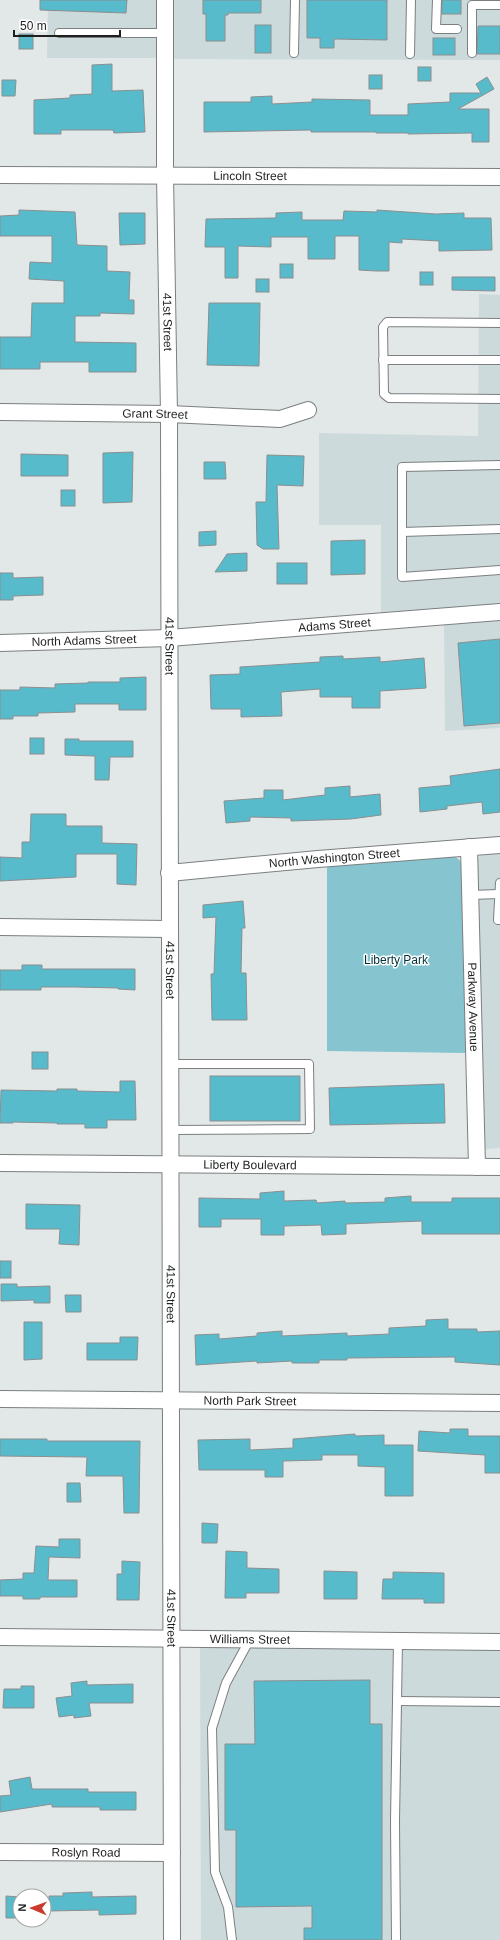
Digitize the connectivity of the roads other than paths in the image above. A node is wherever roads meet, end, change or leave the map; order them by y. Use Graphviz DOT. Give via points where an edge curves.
graph roads {
  1 [pos="165,0"];
  2 [pos="295,0"];
  3 [pos="411,0"];
  4 [pos="437,0"];
  5 [pos="496,3"];
  6 [pos="457,29"];
  7 [pos="59,33"];
  8 [pos="166,33"];
  9 [pos="294,53"];
  10 [pos="472,53"];
  11 [pos="410,54"];
  12 [pos="0,174"];
  13 [pos="165,176"];
  14 [pos="500,177"];
  15 [pos="500,323"];
  16 [pos="383,360"];
  17 [pos="500,360"];
  18 [pos="500,399"];
  19 [pos="308,410"];
  20 [pos="0,412"];
  21 [pos="169,414"];
  22 [pos="500,465"];
  23 [pos="500,529"];
  24 [pos="402,532"];
  25 [pos="500,570"];
  26 [pos="500,612"];
  27 [pos="169,638"];
  28 [pos="0,643"];
  29 [pos="500,845"];
  30 [pos="469,847"];
  31 [pos="169,873"];
  32 [pos="500,883"];
  33 [pos="499,894"];
  34 [pos="470,895"];
  35 [pos="500,920"];
  36 [pos="0,928"];
  37 [pos="169,929"];
  38 [pos="170,1064"];
  39 [pos="170,1130"];
  40 [pos="0,1163"];
  41 [pos="170,1165"];
  42 [pos="477,1167"];
  43 [pos="500,1167"];
  44 [pos="0,1399"];
  45 [pos="171,1400"];
  46 [pos="500,1403"];
  47 [pos="0,1637"];
  48 [pos="170,1638"];
  49 [pos="250,1639"];
  50 [pos="398,1641"];
  51 [pos="500,1642"];
  52 [pos="397,1701"];
  53 [pos="500,1702"];
  54 [pos="0,1852"];
  55 [pos="172,1852"];
  56 [pos="172,1940"];
  57 [pos="232,1940"];
  58 [pos="396,1940"];
  1 -- 8 [label="street, 41st Street"];
  2 -- 9 [label="lane"];
  3 -- 11 [label="lane"];
  4 -- 6 [label="lane" via="436,29"];
  5 -- 10 [label="lane" via="472,5"];
  7 -- 8 [label="lane"];
  8 -- 13 [label="street, 41st Street"];
  12 -- 13 [label="street, Lincoln Street"];
  13 -- 14 [label="street, Lincoln Street"];
  13 -- 21 [label="street, 41st Street"];
  15 -- 16 [label="lane" via="387,322 383,327"];
  16 -- 17 [label="lane"];
  16 -- 18 [label="lane" via="384,394 389,398"];
  19 -- 21 [label="street, Grant Street" via="280,419"];
  20 -- 21 [label="street, Grant Street"];
  21 -- 27 [label="street, 41st Street"];
  22 -- 24 [label="lane" via="402,467"];
  23 -- 24 [label="lane"];
  24 -- 25 [label="lane" via="402,577"];
  26 -- 27 [label="street, Adams Street"];
  27 -- 28 [label="street, North Adams Street"];
  27 -- 31 [label="street, 41st Street"];
  29 -- 30 [label="street, North Washington Street"];
  30 -- 31 [label="street, North Washington Street"];
  30 -- 34 [label="street, Parkway Avenue"];
  31 -- 37 [label="street, 41st Street"];
  32 -- 33 [label="lane"];
  33 -- 34 [label="lane"];
  33 -- 35 [label="lane"];
  34 -- 42 [label="street, Parkway Avenue"];
  36 -- 37 [label="street"];
  37 -- 38 [label="street, 41st Street"];
  38 -- 39 [label="street, 41st Street"];
  38 -- 39 [label="lane" via="309,1064 310,1129"];
  39 -- 41 [label="street, 41st Street"];
  40 -- 41 [label="street, Liberty Boulevard"];
  41 -- 42 [label="street, Liberty Boulevard"];
  41 -- 45 [label="street, 41st Street"];
  42 -- 43 [label="street, Liberty Boulevard"];
  44 -- 45 [label="street, North Park Street"];
  45 -- 46 [label="street, North Park Street"];
  45 -- 48 [label="street, 41st Street"];
  47 -- 48 [label="street, Williams Street"];
  48 -- 49 [label="street, Williams Street"];
  48 -- 55 [label="street, 41st Street"];
  49 -- 50 [label="street, Williams Street"];
  49 -- 57 [label="lane" via="226,1683 212,1728 216,1872 228,1907"];
  50 -- 51 [label="street, Williams Street"];
  50 -- 52 [label="lane"];
  52 -- 53 [label="lane"];
  52 -- 58 [label="lane"];
  54 -- 55 [label="street, Roslyn Road"];
  55 -- 56 [label="street, 41st Street"];
}
